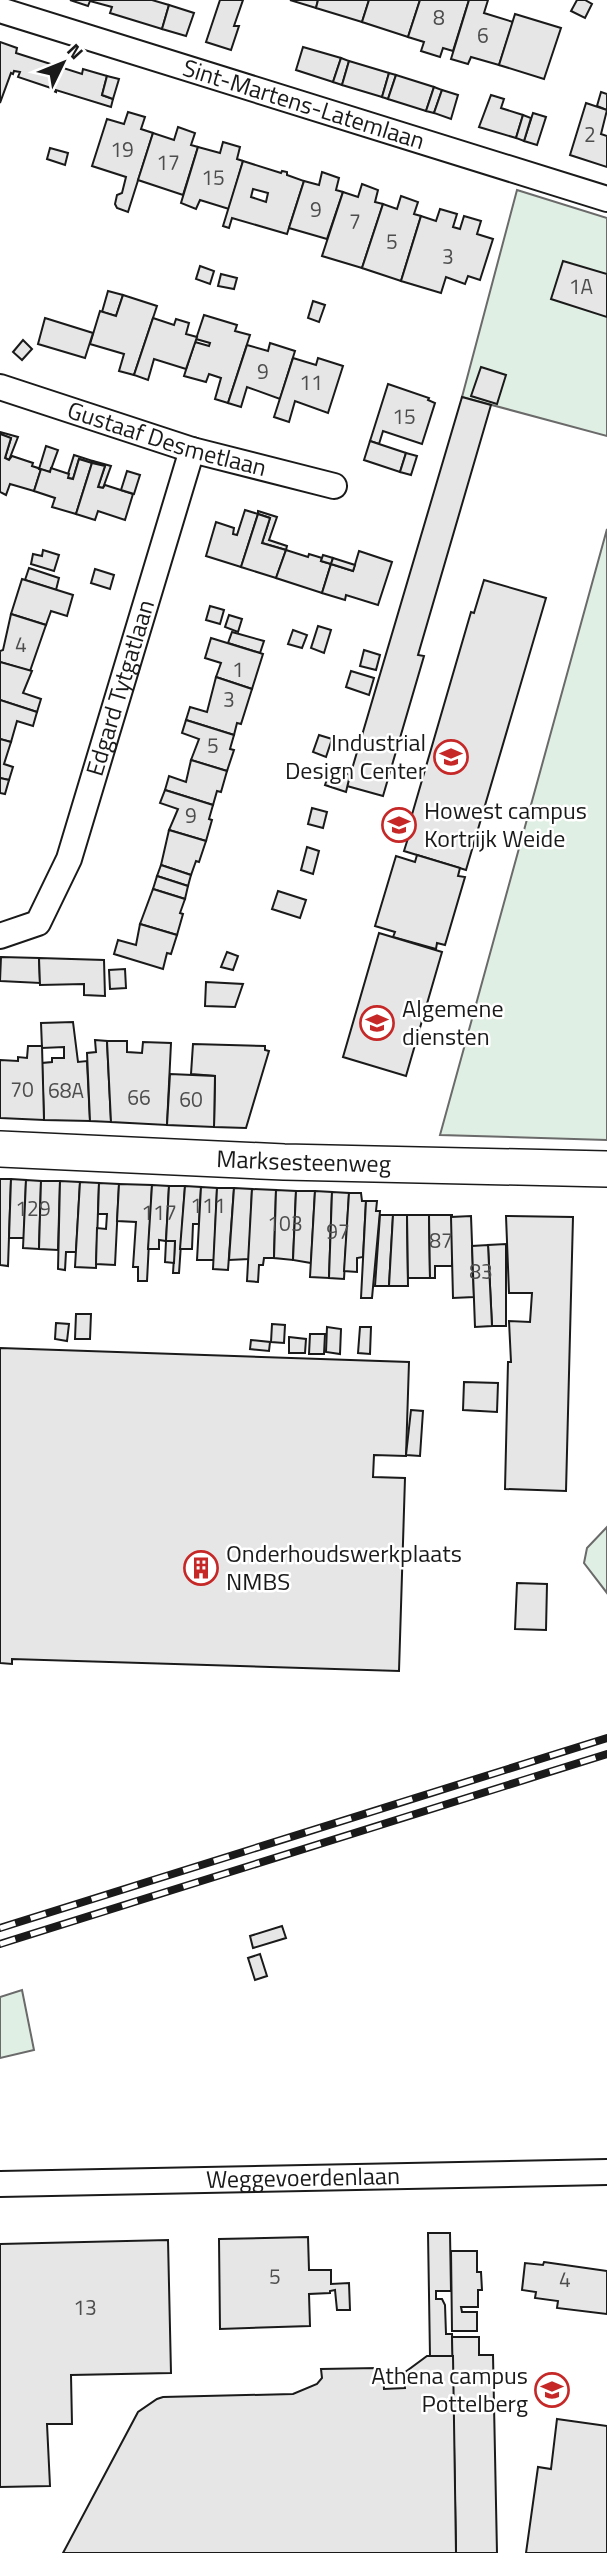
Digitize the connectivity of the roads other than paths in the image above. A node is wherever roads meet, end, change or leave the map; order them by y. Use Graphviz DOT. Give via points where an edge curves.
graph roads {
  1 [pos="0,10"];
  2 [pos="607,199"];
  3 [pos="0,387"];
  4 [pos="192,450"];
  5 [pos="334,486"];
  6 [pos="0,936"];
  7 [pos="0,1149"];
  8 [pos="607,1169"];
  9 [pos="607,2172"];
  10 [pos="0,2184"];
  1 -- 2 [label="street, Sint-Martens-Latemlaan"];
  3 -- 4 [label="street, Gustaaf Desmetlaan"];
  4 -- 5 [label="street, Gustaaf Desmetlaan"];
  4 -- 6 [label="street, Edgard Tytgatlaan" via="69,859 38,923"];
  7 -- 8 [label="street, Marksesteenweg" via="284,1162"];
  9 -- 10 [label="street, Weggevoerdenlaan"];
}
